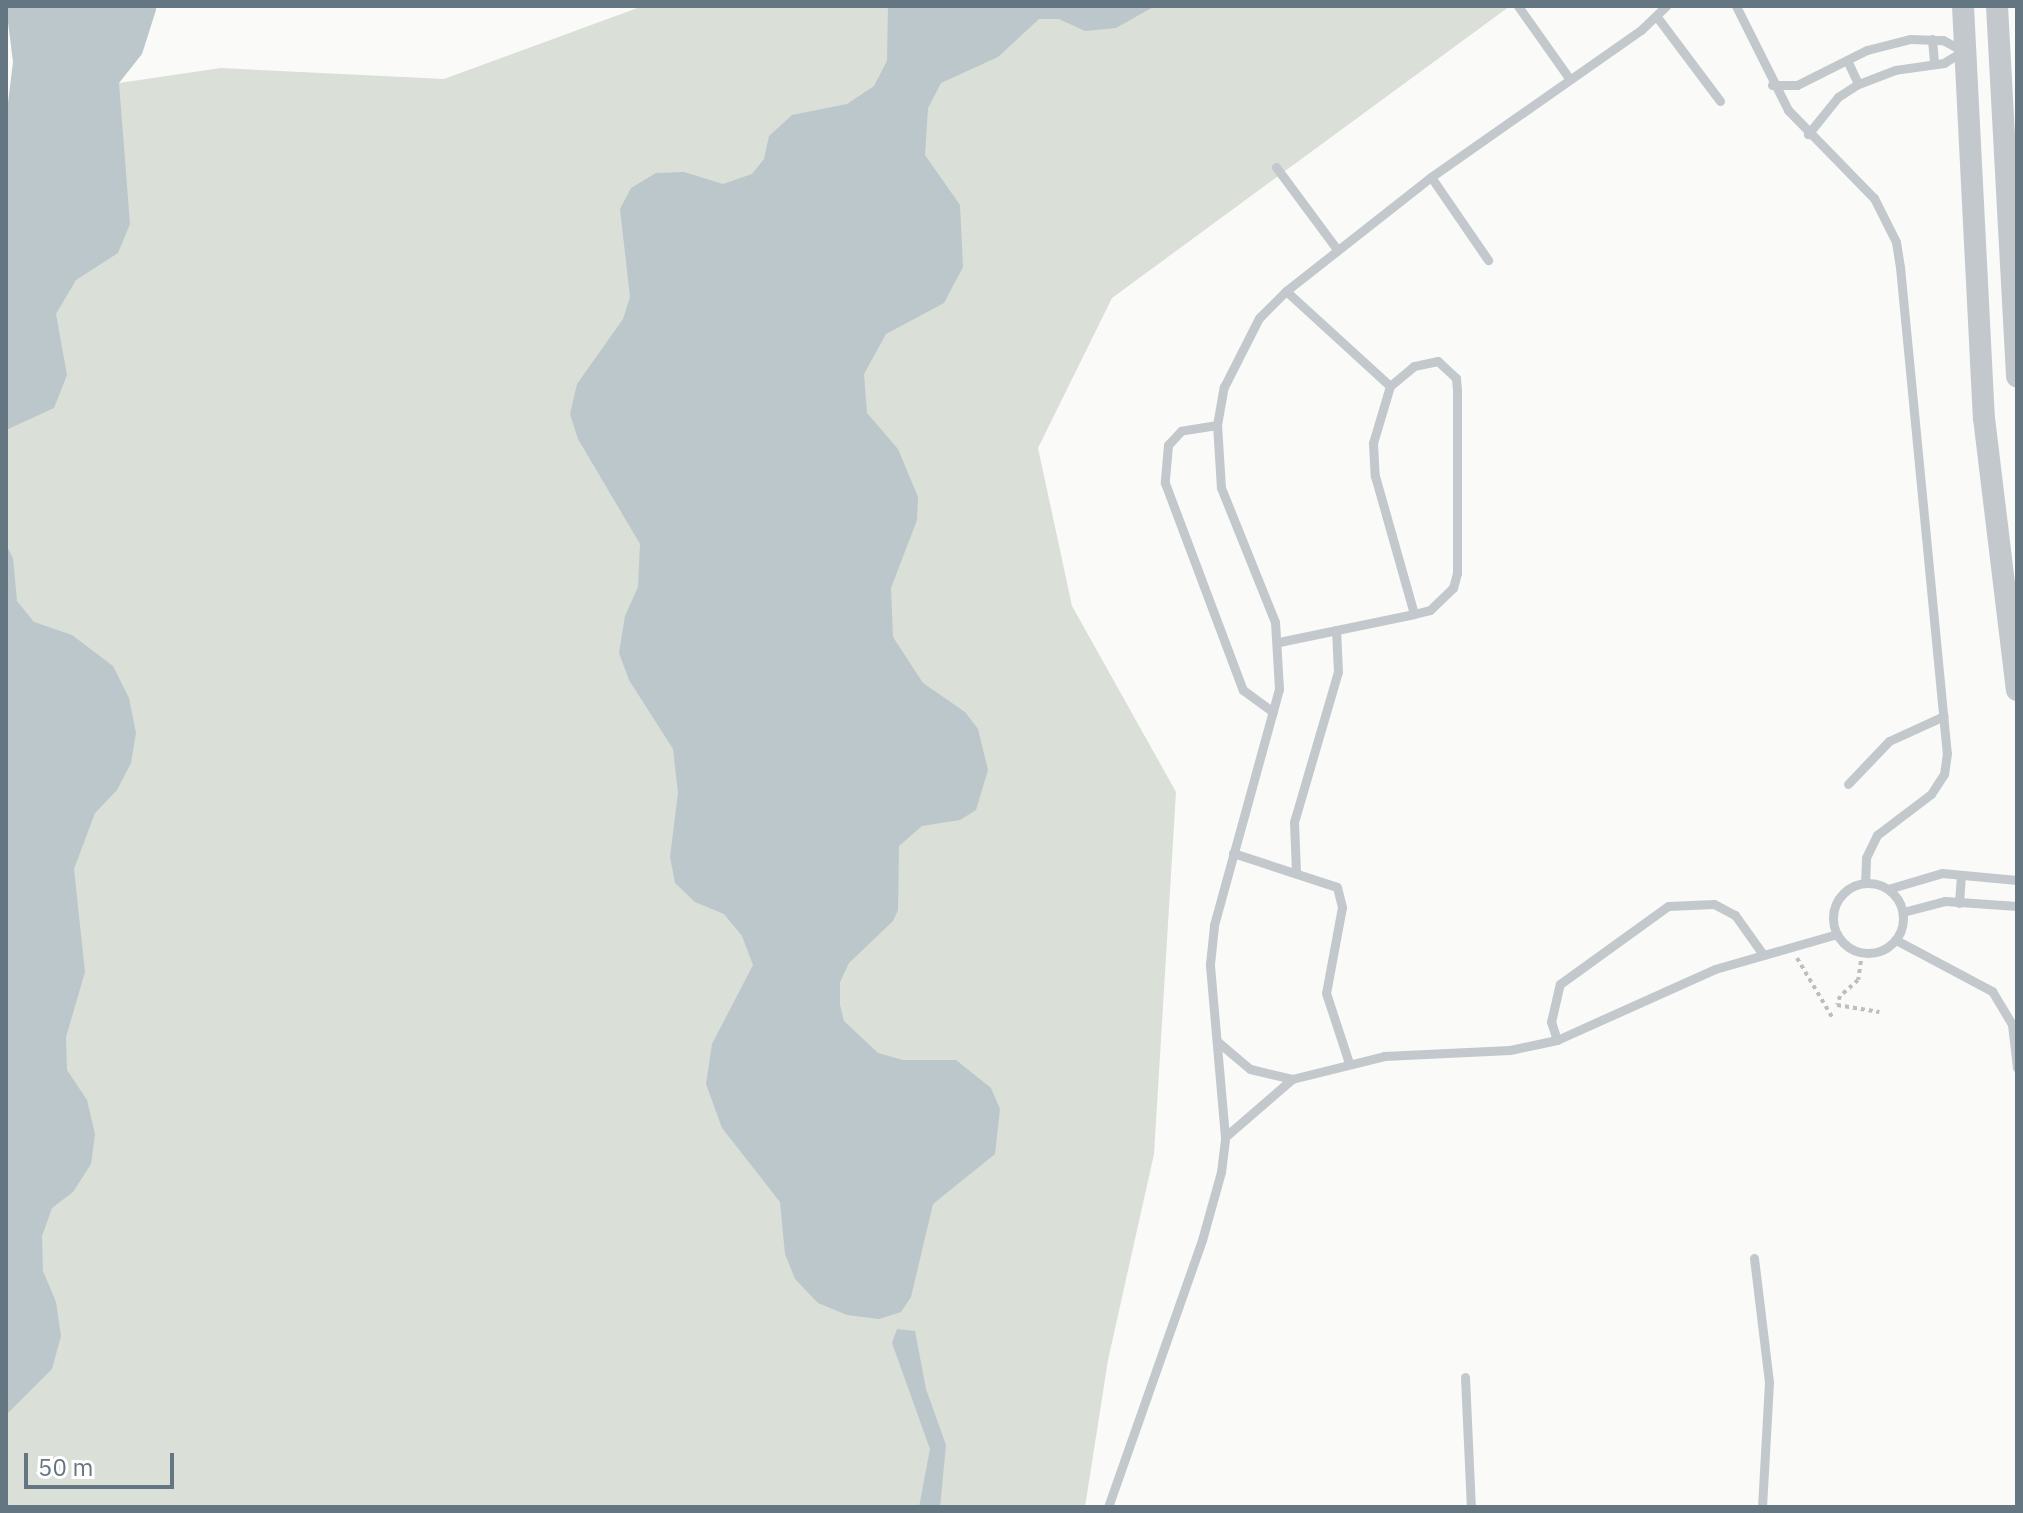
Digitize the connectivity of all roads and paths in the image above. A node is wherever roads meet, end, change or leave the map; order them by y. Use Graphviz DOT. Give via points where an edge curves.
graph roads {
  1 [pos="1518,6"];
  2 [pos="1666,6"];
  3 [pos="1736,6"];
  4 [pos="1963,6"];
  5 [pos="1997,6"];
  6 [pos="1657,17"];
  7 [pos="1932,39"];
  8 [pos="1998,50"];
  9 [pos="1963,51"];
  10 [pos="1847,60"];
  11 [pos="1934,64"];
  12 [pos="1569,78"];
  13 [pos="1858,84"];
  14 [pos="1772,85"];
  15 [pos="1720,101"];
  16 [pos="1808,134"];
  17 [pos="1276,167"];
  18 [pos="1431,177"];
  19 [pos="1336,248"];
  20 [pos="1488,260"];
  21 [pos="1286,291"];
  22 [pos="2017,376"];
  23 [pos="1390,386"];
  24 [pos="1217,425"];
  25 [pos="1414,614"];
  26 [pos="1336,630"];
  27 [pos="1279,642"];
  28 [pos="2017,690"];
  29 [pos="1273,712"];
  30 [pos="1944,716"];
  31 [pos="1848,784"];
  32 [pos="1233,853"];
  33 [pos="1296,872"];
  34 [pos="1961,876"];
  35 [pos="2017,880"];
  36 [pos="1865,883"];
  37 [pos="1888,889"];
  38 [pos="1959,903"];
  39 [pos="2017,906"];
  40 [pos="1903,912"];
  41 [pos="1837,934"];
  42 [pos="1896,940"];
  43 [pos="1791,944"];
  44 [pos="1762,953"];
  45 [pos="1862,953"];
  46 [pos="1879,1012"];
  47 [pos="1832,1017"];
  48 [pos="1557,1040"];
  49 [pos="1218,1042"];
  50 [pos="1349,1063"];
  51 [pos="2017,1068"];
  52 [pos="1292,1079"];
  53 [pos="1225,1137"];
  54 [pos="1754,1258"];
  55 [pos="1465,1377"];
  56 [pos="1108,1507"];
  57 [pos="1471,1507"];
  58 [pos="1762,1507"];
  1 -- 12 [label="lane"];
  2 -- 6 [label="lane"];
  3 -- 14 [label="lane"];
  4 -- 9 [label="street"];
  5 -- 8 [label="street"];
  6 -- 12 [label="lane"];
  6 -- 15 [label="lane"];
  7 -- 9 [label="lane"];
  7 -- 10 [label="lane" via="1888,44"];
  7 -- 11 [label="lane"];
  8 -- 9 [label="street"];
  8 -- 22 [label="street"];
  9 -- 11 [label="lane"];
  9 -- 28 [label="street" via="1984,418"];
  10 -- 13 [label="lane"];
  10 -- 14 [label="lane" via="1797,85"];
  11 -- 13 [label="lane" via="1895,70"];
  12 -- 18 [label="lane"];
  13 -- 16 [label="lane" via="1838,97"];
  14 -- 16 [label="lane"];
  16 -- 30 [label="lane" via="1874,198 1896,242"];
  17 -- 19 [label="lane"];
  18 -- 19 [label="lane"];
  18 -- 20 [label="lane"];
  19 -- 21 [label="lane"];
  21 -- 23 [label="lane"];
  21 -- 24 [label="lane" via="1238,351"];
  23 -- 25 [label="lane" via="1373,443 1375,476"];
  23 -- 25 [label="lane" via="1426,361 1449,367 1456,378 1457,573 1444,601"];
  24 -- 27 [label="lane" via="1221,488"];
  24 -- 29 [label="lane" via="1181,431 1168,445 1165,483 1243,690"];
  25 -- 26 [label="lane"];
  26 -- 27 [label="lane"];
  26 -- 33 [label="lane" via="1338,672 1294,822"];
  27 -- 29 [label="lane"];
  29 -- 32 [label="lane"];
  30 -- 31 [label="lane" via="1889,741"];
  30 -- 36 [label="lane" via="1944,774 1931,794 1877,835 1866,858"];
  32 -- 33 [label="lane"];
  32 -- 49 [label="lane" via="1210,964"];
  33 -- 50 [label="lane" via="1328,881 1342,896 1326,993"];
  34 -- 35 [label="lane"];
  34 -- 37 [label="lane" via="1923,875"];
  34 -- 38 [label="lane"];
  36 -- 37 [label="lane"];
  36 -- 41 [label="lane" via="1852,887 1835,907"];
  37 -- 40 [label="lane"];
  38 -- 39 [label="lane"];
  38 -- 40 [label="lane" via="1930,902"];
  40 -- 42 [label="lane"];
  41 -- 43 [label="lane"];
  41 -- 45 [label="lane"];
  42 -- 45 [label="lane" via="1874,953"];
  42 -- 51 [label="lane" via="1992,991 2012,1024"];
  43 -- 44 [label="lane"];
  43 -- 47 [label="path"];
  44 -- 48 [label="lane"];
  44 -- 48 [label="lane" via="1752,932 1725,910 1691,901 1668,906 1560,984 1551,1012"];
  45 -- 46 [label="path" via="1858,980 1837,1005"];
  48 -- 50 [label="lane" via="1510,1050 1423,1052"];
  49 -- 52 [label="lane" via="1250,1069"];
  49 -- 53 [label="lane"];
  50 -- 52 [label="lane"];
  52 -- 53 [label="lane"];
  53 -- 56 [label="lane" via="1213,1206"];
  54 -- 58 [label="lane" via="1769,1382"];
  55 -- 57 [label="lane"];
}
